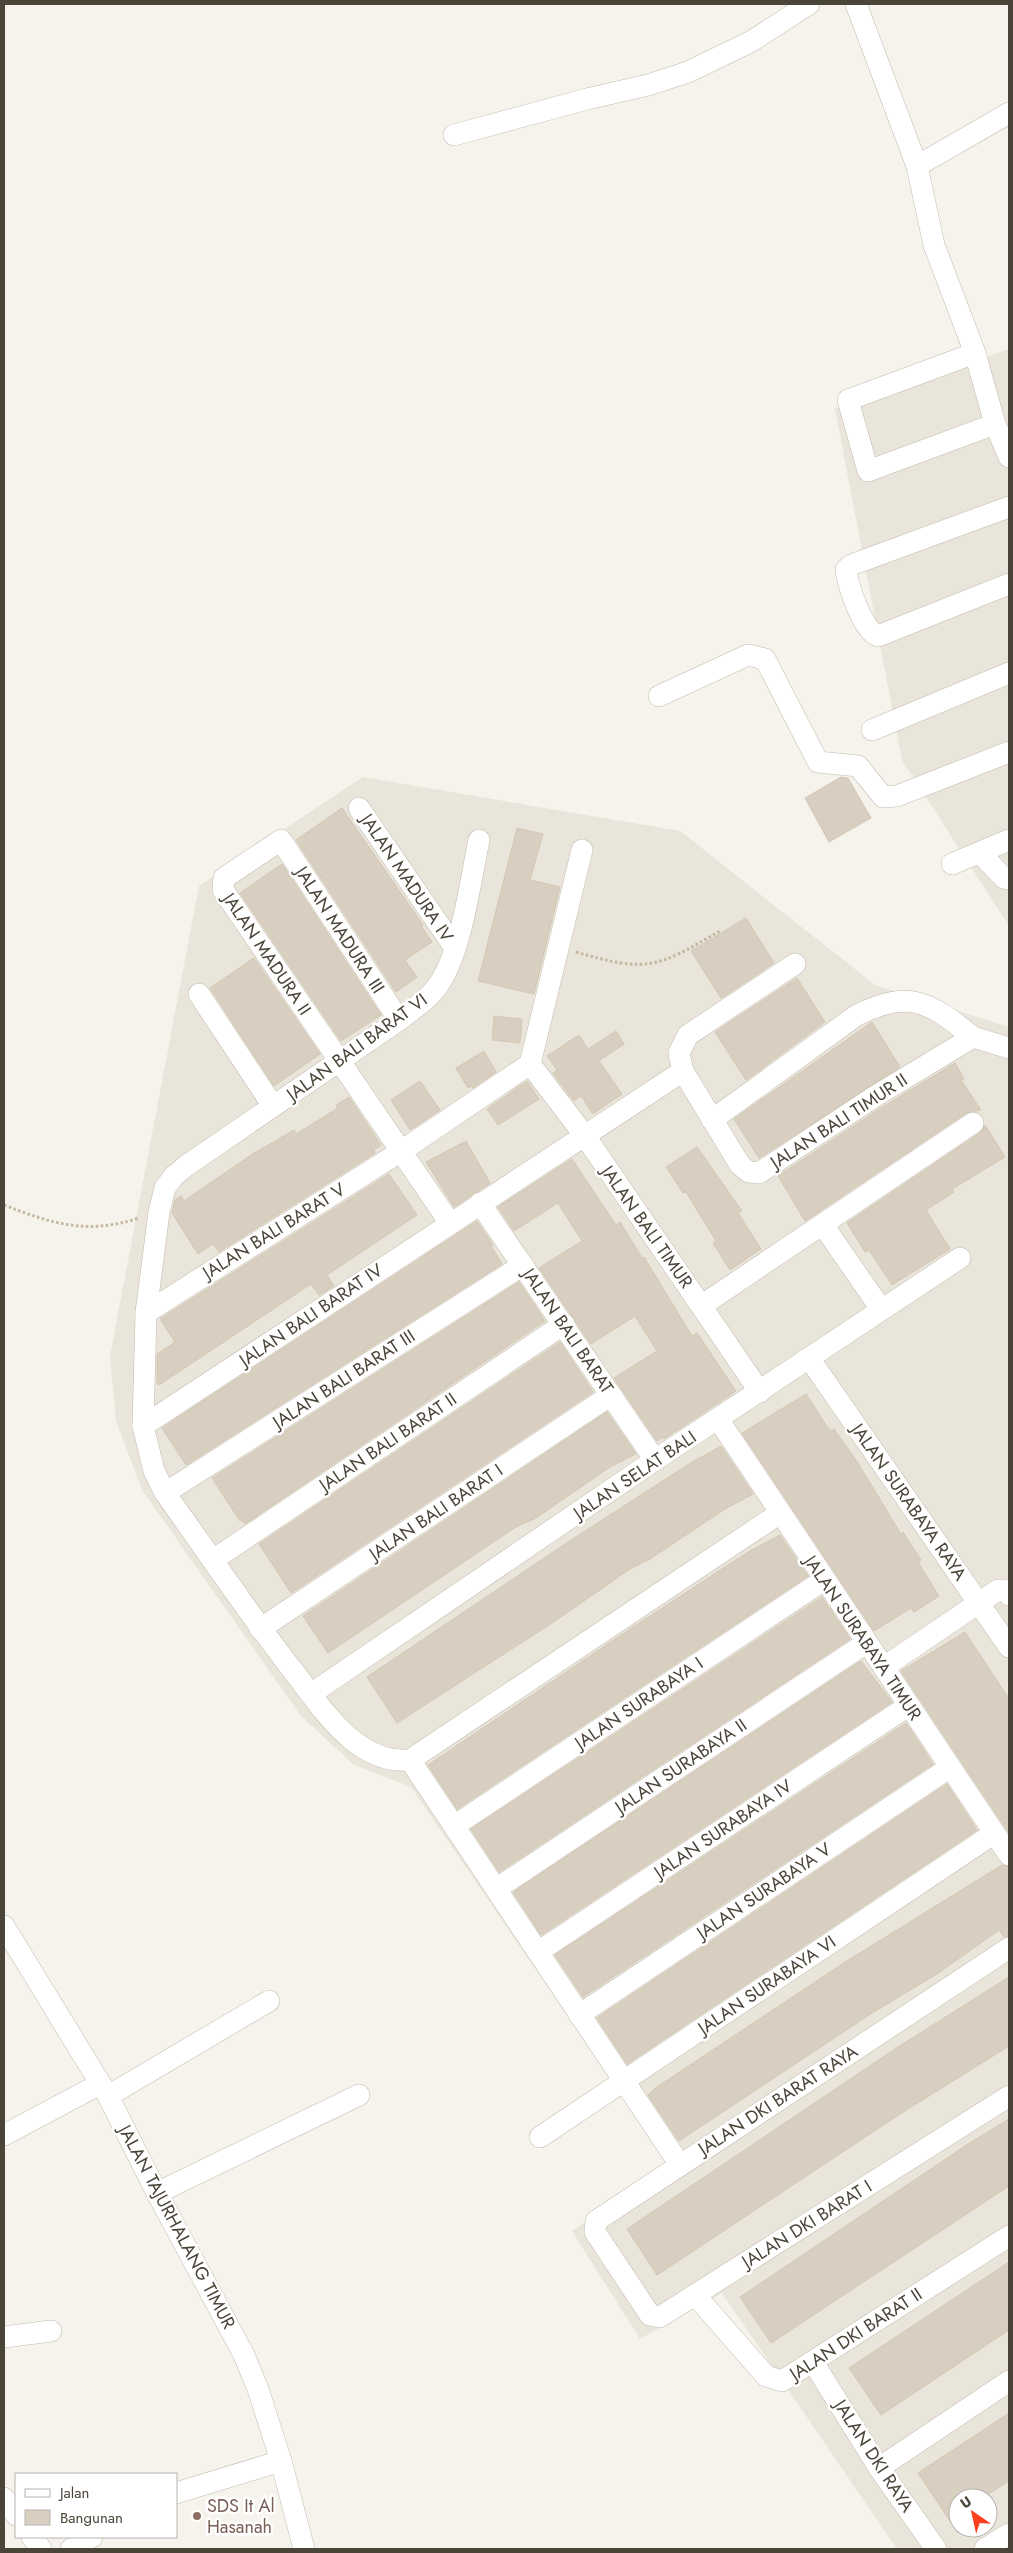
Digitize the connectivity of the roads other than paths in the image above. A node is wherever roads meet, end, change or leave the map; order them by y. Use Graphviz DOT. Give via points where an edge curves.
graph roads {
  1 [pos="809,4"];
  2 [pos="856,4"];
  3 [pos="1009,113"];
  4 [pos="454,135"];
  5 [pos="917,166"];
  6 [pos="975,353"];
  7 [pos="994,424"];
  8 [pos="1009,457"];
  9 [pos="1009,507"];
  10 [pos="1009,584"];
  11 [pos="1009,673"];
  12 [pos="660,696"];
  13 [pos="872,730"];
  14 [pos="1009,752"];
  15 [pos="359,808"];
  16 [pos="281,840"];
  17 [pos="479,840"];
  18 [pos="1009,840"];
  19 [pos="582,850"];
  20 [pos="980,853"];
  21 [pos="952,864"];
  22 [pos="1009,879"];
  23 [pos="455,948"];
  24 [pos="795,964"];
  25 [pos="199,994"];
  26 [pos="399,1020"];
  27 [pos="973,1036"];
  28 [pos="1009,1048"];
  29 [pos="339,1062"];
  30 [pos="530,1064"];
  31 [pos="683,1071"];
  32 [pos="273,1106"];
  33 [pos="712,1120"];
  34 [pos="973,1122"];
  35 [pos="585,1136"];
  36 [pos="403,1150"];
  37 [pos="480,1203"];
  38 [pos="450,1222"];
  39 [pos="823,1225"];
  40 [pos="960,1258"];
  41 [pos="523,1264"];
  42 [pos="701,1306"];
  43 [pos="881,1309"];
  44 [pos="146,1313"];
  45 [pos="564,1324"];
  46 [pos="808,1358"];
  47 [pos="760,1392"];
  48 [pos="611,1395"];
  49 [pos="718,1419"];
  50 [pos="143,1426"];
  51 [pos="655,1460"];
  52 [pos="165,1493"];
  53 [pos="780,1513"];
  54 [pos="213,1560"];
  55 [pos="824,1580"];
  56 [pos="1009,1595"];
  57 [pos="980,1602"];
  58 [pos="260,1629"];
  59 [pos="866,1643"];
  60 [pos="1009,1647"];
  61 [pos="884,1666"];
  62 [pos="311,1694"];
  63 [pos="908,1706"];
  64 [pos="410,1760"];
  65 [pos="949,1768"];
  66 [pos="454,1826"];
  67 [pos="993,1834"];
  68 [pos="1009,1855"];
  69 [pos="496,1889"];
  70 [pos="4,1926"];
  71 [pos="1009,1948"];
  72 [pos="538,1952"];
  73 [pos="269,2002"];
  74 [pos="579,2014"];
  75 [pos="624,2080"];
  76 [pos="104,2090"];
  77 [pos="359,2095"];
  78 [pos="1009,2096"];
  79 [pos="4,2135"];
  80 [pos="540,2137"];
  81 [pos="680,2165"];
  82 [pos="157,2193"];
  83 [pos="1009,2236"];
  84 [pos="621,2270"];
  85 [pos="695,2295"];
  86 [pos="51,2331"];
  87 [pos="4,2336"];
  88 [pos="813,2362"];
  89 [pos="1009,2381"];
  90 [pos="281,2461"];
  91 [pos="879,2468"];
  92 [pos="178,2492"];
  93 [pos="4,2498"];
  94 [pos="15,2514"];
  95 [pos="1009,2534"];
  96 [pos="33,2538"];
  97 [pos="90,2538"];
  98 [pos="40,2549"];
  99 [pos="71,2549"];
  100 [pos="304,2549"];
  101 [pos="936,2549"];
  102 [pos="985,2549"];
  1 -- 4 [label="street" via="752,42 688,72"];
  2 -- 5 [label="street"];
  3 -- 5 [label="street"];
  5 -- 6 [label="street" via="934,245"];
  6 -- 7 [label="street"];
  6 -- 7 [label="street" via="848,400 868,471"];
  7 -- 8 [label="street"];
  9 -- 10 [label="street" via="851,565 846,570 857,606 870,631 878,636"];
  11 -- 13 [label="street"];
  12 -- 14 [label="street" via="748,655 765,659 818,762 858,766 883,798 897,796"];
  15 -- 23 [label="street, JALAN MADURA IV"];
  16 -- 26 [label="street, JALAN MADURA III"];
  16 -- 29 [label="street, JALAN MADURA II" via="224,878 223,890"];
  17 -- 23 [label="street, JALAN BALI BARAT VI"];
  18 -- 20 [label="street"];
  19 -- 30 [label="street"];
  20 -- 21 [label="street"];
  20 -- 22 [label="street" via="1004,878"];
  23 -- 26 [label="street, JALAN BALI BARAT VI" via="449,967 432,994"];
  24 -- 31 [label="street" via="688,1035 679,1053"];
  25 -- 32 [label="street"];
  26 -- 29 [label="street, JALAN BALI BARAT VI"];
  27 -- 28 [label="street"];
  27 -- 33 [label="street" via="924,1004 900,1000 878,1004 857,1015"];
  27 -- 33 [label="street, JALAN BALI TIMUR II" via="759,1174 740,1165"];
  29 -- 32 [label="street, JALAN BALI BARAT VI"];
  29 -- 36 [label="street"];
  30 -- 35 [label="street, JALAN BALI TIMUR"];
  30 -- 36 [label="street, JALAN BALI BARAT V"];
  31 -- 33 [label="street, JALAN BALI TIMUR II"];
  31 -- 35 [label="street, JALAN BALI BARAT IV"];
  32 -- 44 [label="street, JALAN BALI BARAT VI" via="174,1176 165,1188"];
  34 -- 39 [label="street"];
  35 -- 37 [label="street, JALAN BALI BARAT IV"];
  35 -- 42 [label="street, JALAN BALI TIMUR"];
  36 -- 38 [label="street"];
  36 -- 44 [label="street, JALAN BALI BARAT V"];
  37 -- 38 [label="street, JALAN BALI BARAT IV"];
  37 -- 41 [label="street, JALAN BALI BARAT"];
  38 -- 50 [label="street, JALAN BALI BARAT IV"];
  39 -- 42 [label="street"];
  39 -- 43 [label="street"];
  40 -- 43 [label="street, JALAN SELAT BALI"];
  41 -- 45 [label="street, JALAN BALI BARAT"];
  41 -- 52 [label="street, JALAN BALI BARAT III"];
  42 -- 47 [label="street, JALAN BALI TIMUR"];
  43 -- 46 [label="street, JALAN SELAT BALI"];
  44 -- 50 [label="street, JALAN BALI BARAT VI"];
  45 -- 48 [label="street, JALAN BALI BARAT"];
  45 -- 54 [label="street, JALAN BALI BARAT II"];
  46 -- 47 [label="street, JALAN SELAT BALI"];
  46 -- 57 [label="street, JALAN SURABAYA RAYA"];
  47 -- 49 [label="street, JALAN SELAT BALI"];
  48 -- 51 [label="street, JALAN BALI BARAT"];
  48 -- 58 [label="street, JALAN BALI BARAT I"];
  49 -- 51 [label="street, JALAN SELAT BALI"];
  49 -- 53 [label="street, JALAN SURABAYA TIMUR"];
  50 -- 52 [label="street, JALAN BALI BARAT VI" via="154,1471"];
  51 -- 62 [label="street, JALAN SELAT BALI"];
  52 -- 54 [label="street, JALAN BALI BARAT VI"];
  53 -- 55 [label="street, JALAN SURABAYA TIMUR"];
  53 -- 64 [label="street"];
  54 -- 58 [label="street, JALAN BALI BARAT VI"];
  55 -- 59 [label="street, JALAN SURABAYA TIMUR"];
  55 -- 66 [label="street, JALAN SURABAYA I"];
  56 -- 57 [label="street" via="1002,1588"];
  57 -- 60 [label="street, JALAN SURABAYA RAYA"];
  57 -- 61 [label="street"];
  58 -- 62 [label="street, JALAN BALI BARAT VI"];
  59 -- 61 [label="street, JALAN SURABAYA TIMUR"];
  59 -- 69 [label="street, JALAN SURABAYA II"];
  61 -- 63 [label="street, JALAN SURABAYA TIMUR"];
  62 -- 64 [label="street, JALAN BALI BARAT VI" via="356,1742 387,1759"];
  63 -- 65 [label="street, JALAN SURABAYA TIMUR"];
  63 -- 72 [label="street, JALAN SURABAYA IV"];
  64 -- 66 [label="street"];
  65 -- 67 [label="street, JALAN SURABAYA TIMUR"];
  65 -- 74 [label="street, JALAN SURABAYA V"];
  66 -- 69 [label="street"];
  67 -- 68 [label="street, JALAN SURABAYA TIMUR"];
  67 -- 75 [label="street, JALAN SURABAYA VI"];
  69 -- 72 [label="street"];
  70 -- 76 [label="street, JALAN TAJURHALANG TIMUR"];
  71 -- 81 [label="street, JALAN DKI BARAT RAYA"];
  72 -- 74 [label="street"];
  73 -- 76 [label="street"];
  74 -- 75 [label="street"];
  75 -- 80 [label="street, JALAN SURABAYA VI"];
  75 -- 81 [label="street"];
  76 -- 79 [label="street"];
  76 -- 82 [label="street, JALAN TAJURHALANG TIMUR"];
  77 -- 82 [label="street"];
  78 -- 85 [label="street, JALAN DKI BARAT I"];
  81 -- 84 [label="street, JALAN DKI BARAT RAYA" via="596,2220 595,2232"];
  82 -- 90 [label="street, JALAN TAJURHALANG TIMUR" via="244,2355"];
  83 -- 88 [label="street, JALAN DKI BARAT II"];
  84 -- 85 [label="street, JALAN DKI BARAT I" via="654,2318 660,2318"];
  85 -- 88 [label="street, JALAN DKI BARAT II" via="766,2376 782,2381"];
  86 -- 87 [label="street"];
  88 -- 91 [label="street, JALAN DKI RAYA"];
  89 -- 91 [label="street"];
  90 -- 92 [label="street"];
  90 -- 100 [label="street, JALAN TAJURHALANG TIMUR"];
  91 -- 101 [label="street, JALAN DKI RAYA"];
  93 -- 94 [label="street"];
  95 -- 102 [label="street"];
  96 -- 98 [label="street"];
  97 -- 99 [label="street"];
}
